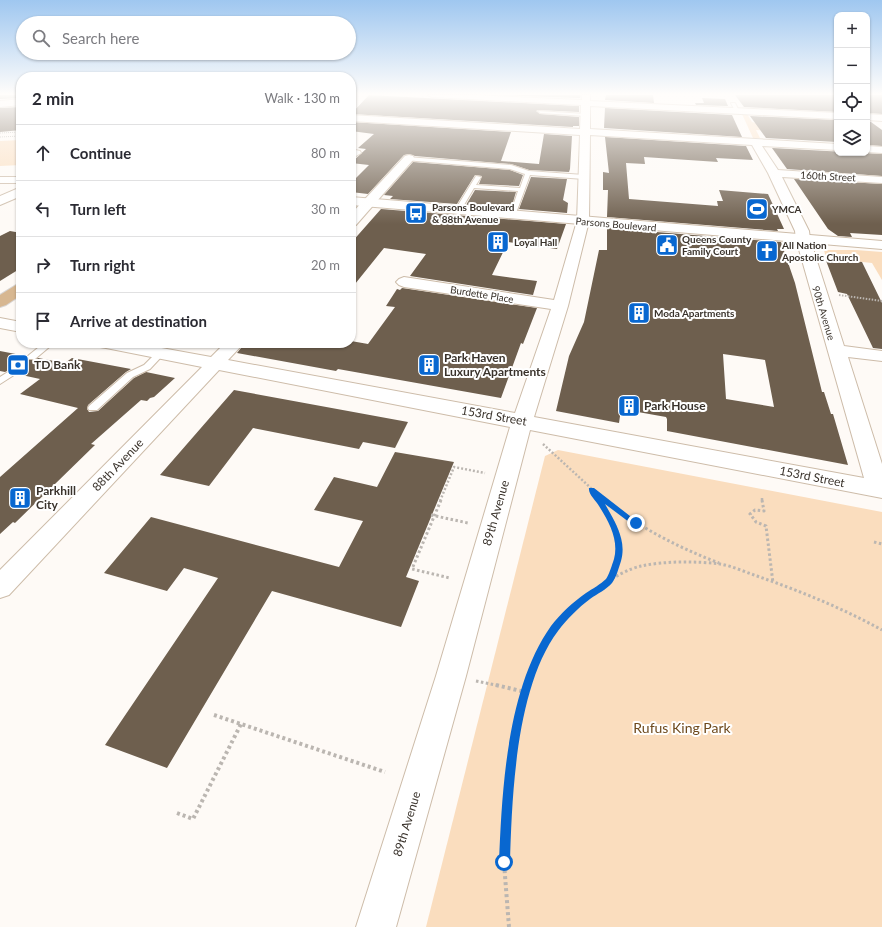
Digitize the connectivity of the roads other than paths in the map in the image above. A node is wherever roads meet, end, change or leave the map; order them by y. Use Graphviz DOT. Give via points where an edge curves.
graph roads {
  1 [pos="585,138"];
  2 [pos="691,138"];
  3 [pos="755,142"];
  4 [pos="834,147"];
  5 [pos="870,149"];
  6 [pos="882,150"];
  7 [pos="408,158"];
  8 [pos="528,173"];
  9 [pos="774,173"];
  10 [pos="478,177"];
  11 [pos="584,177"];
  12 [pos="0,180"];
  13 [pos="16,180"];
  14 [pos="882,180"];
  15 [pos="472,186"];
  16 [pos="522,190"];
  17 [pos="16,193"];
  18 [pos="0,201"];
  19 [pos="356,201"];
  20 [pos="370,202"];
  21 [pos="458,210"];
  22 [pos="513,215"];
  23 [pos="356,217"];
  24 [pos="583,221"];
  25 [pos="802,239"];
  26 [pos="882,245"];
  27 [pos="404,282"];
  28 [pos="16,291"];
  29 [pos="0,302"];
  30 [pos="560,306"];
  31 [pos="0,323"];
  32 [pos="16,326"];
  33 [pos="44,348"];
  34 [pos="134,348"];
  35 [pos="230,348"];
  36 [pos="836,350"];
  37 [pos="161,353"];
  38 [pos="882,356"];
  39 [pos="32,357"];
  40 [pos="215,364"];
  41 [pos="11,373"];
  42 [pos="0,381"];
  43 [pos="93,408"];
  44 [pos="522,422"];
  45 [pos="881,490"];
  46 [pos="0,587"];
  47 [pos="376,927"];
  1 -- 11 [label="street, 89th Avenue"];
  2 -- 3 [label="street"];
  3 -- 4 [label="street"];
  3 -- 9 [label="street, 90th Avenue"];
  5 -- 6 [label="street"];
  7 -- 8 [label="lane" via="511,167"];
  7 -- 20 [label="street"];
  8 -- 11 [label="lane"];
  8 -- 16 [label="lane"];
  9 -- 14 [label="street, 160th Street"];
  9 -- 25 [label="street, 90th Avenue" via="802,231"];
  10 -- 15 [label="lane"];
  11 -- 24 [label="street, 89th Avenue"];
  12 -- 13 [label="street"];
  15 -- 16 [label="lane"];
  15 -- 21 [label="lane"];
  16 -- 22 [label="lane"];
  17 -- 18 [label="street"];
  19 -- 20 [label="street, Parsons Boulevard"];
  20 -- 21 [label="street, Parsons Boulevard"];
  20 -- 23 [label="street"];
  21 -- 22 [label="street, Parsons Boulevard"];
  22 -- 24 [label="street, Parsons Boulevard"];
  24 -- 25 [label="street, Parsons Boulevard"];
  24 -- 30 [label="street, 89th Avenue"];
  25 -- 26 [label="street, Parsons Boulevard"];
  25 -- 36 [label="street, 90th Avenue"];
  27 -- 30 [label="street, Burdette Place"];
  28 -- 29 [label="main road"];
  30 -- 44 [label="street, 89th Avenue"];
  31 -- 32 [label="street"];
  33 -- 39 [label="lane"];
  34 -- 37 [label="street, 153rd Street"];
  35 -- 40 [label="street, 88th Avenue"];
  36 -- 38 [label="street"];
  36 -- 45 [label="street, 90th Avenue"];
  37 -- 40 [label="street, 153rd Street"];
  37 -- 43 [label="lane" via="147,367 130,375"];
  40 -- 44 [label="street, 153rd Street"];
  40 -- 46 [label="street, 88th Avenue"];
  41 -- 42 [label="lane"];
  44 -- 45 [label="street, 153rd Street"];
  44 -- 47 [label="street, 89th Avenue" via="451,676"];
}
